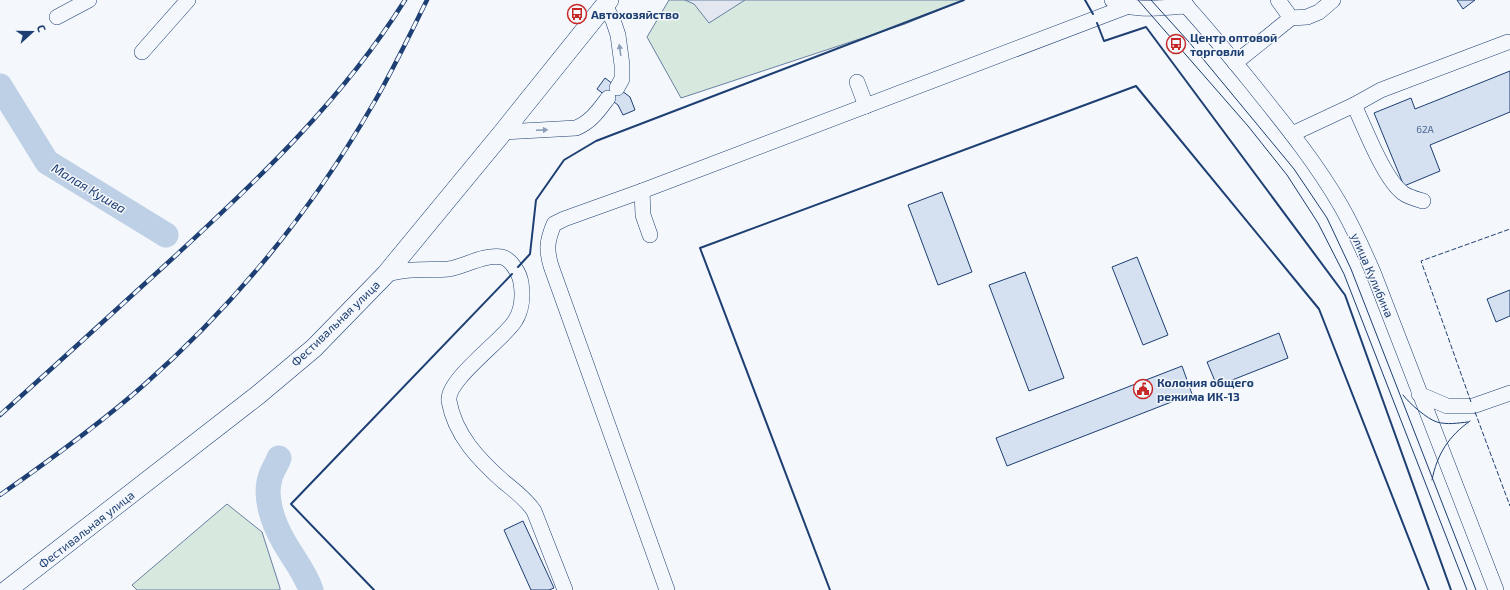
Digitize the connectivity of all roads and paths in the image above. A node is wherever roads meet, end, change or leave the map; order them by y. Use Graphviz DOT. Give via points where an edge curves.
graph roads {
  1 [pos="90,0"];
  2 [pos="188,0"];
  3 [pos="1112,0"];
  4 [pos="1278,0"];
  5 [pos="1333,0"];
  6 [pos="607,3"];
  7 [pos="1184,3"];
  8 [pos="1126,7"];
  9 [pos="57,16"];
  10 [pos="1290,18"];
  11 [pos="1508,42"];
  12 [pos="142,52"];
  13 [pos="1235,63"];
  14 [pos="857,82"];
  15 [pos="1354,105"];
  16 [pos="866,106"];
  17 [pos="504,132"];
  18 [pos="1292,134"];
  19 [pos="642,191"];
  20 [pos="1423,201"];
  21 [pos="650,235"];
  22 [pos="386,274"];
  23 [pos="1510,393"];
  24 [pos="1420,394"];
  25 [pos="7,590"];
  26 [pos="565,590"];
  27 [pos="667,590"];
  28 [pos="1496,590"];
  1 -- 9 [label="street"];
  2 -- 12 [label="street"];
  3 -- 8 [label="street"];
  4 -- 10 [label="street"];
  5 -- 10 [label="street" via="1319,12 1307,17"];
  6 -- 17 [label="main road, Фестивальная улица"];
  17 -- 6 [label="street, one-way" via="576,128 590,120 613,93 622,79 622,65 618,35"];
  7 -- 8 [label="street" via="1146,8"];
  7 -- 13 [label="street, улица Кулибина"];
  8 -- 16 [label="street"];
  10 -- 13 [label="street"];
  11 -- 15 [label="street" via="1381,90"];
  13 -- 18 [label="street, улица Кулибина"];
  14 -- 16 [label="street"];
  15 -- 18 [label="street"];
  15 -- 20 [label="street" via="1394,185 1404,194"];
  16 -- 19 [label="street"];
  17 -- 22 [label="main road, Фестивальная улица"];
  18 -- 24 [label="street, улица Кулибина" via="1322,175 1358,239 1384,298"];
  19 -- 21 [label="street" via="643,215"];
  19 -- 27 [label="street" via="554,224 547,245 547,254"];
  22 -- 25 [label="main road, Фестивальная улица" via="314,348 258,395"];
  22 -- 26 [label="street" via="411,270 449,269 491,257 507,260 516,270 521,280 523,296 516,320 454,385 449,399 454,418 471,451 528,501"];
  23 -- 24 [label="street" via="1473,406 1446,406"];
  24 -- 28 [label="street, улица Кулибина"];
}
